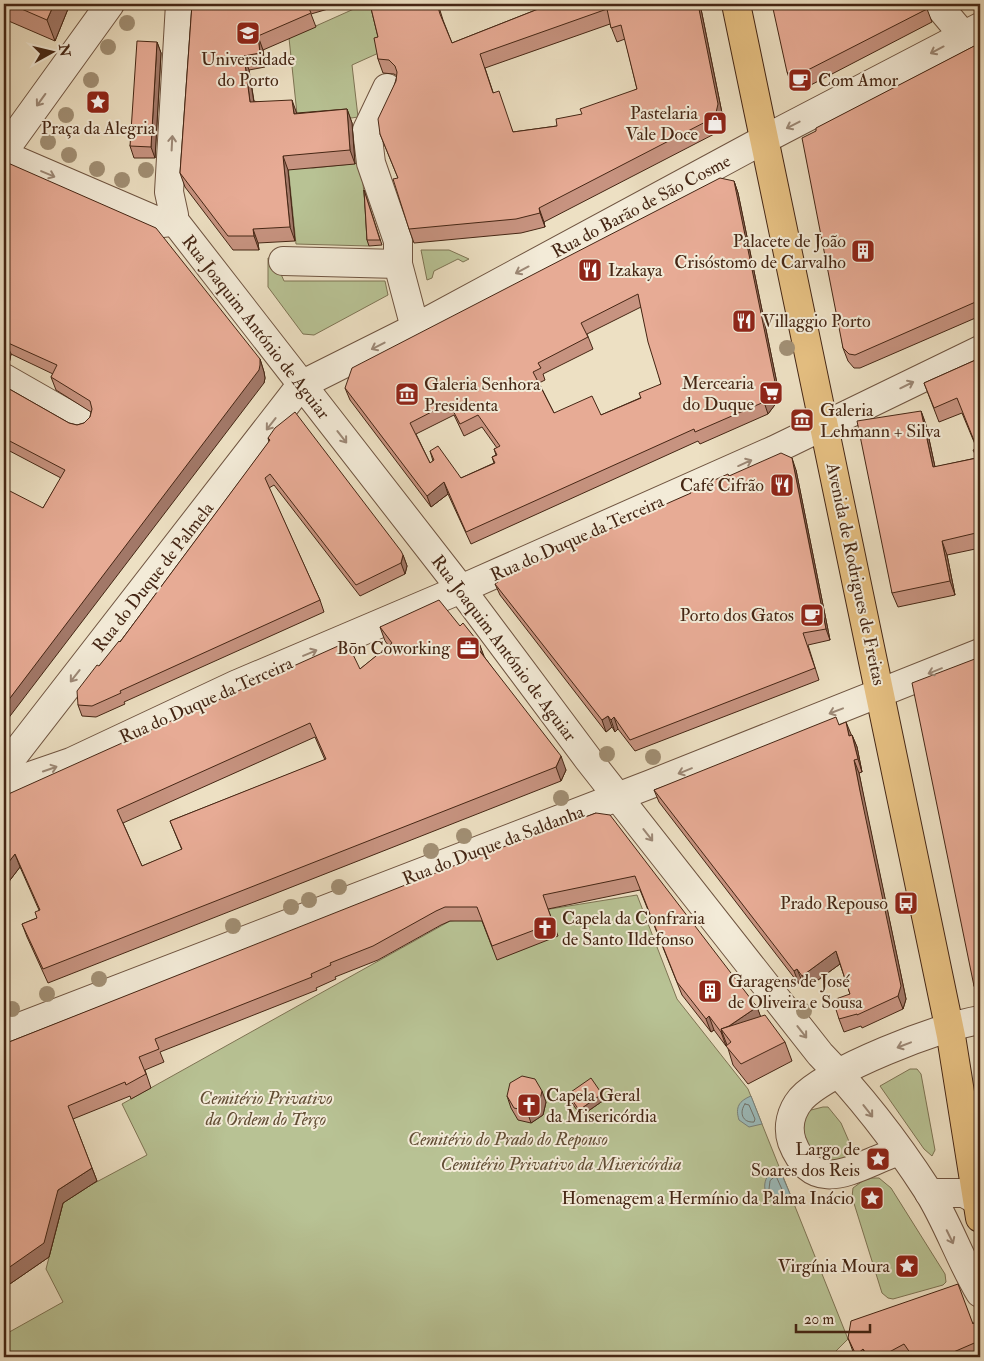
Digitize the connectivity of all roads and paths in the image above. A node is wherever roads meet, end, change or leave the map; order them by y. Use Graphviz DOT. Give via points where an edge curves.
graph roads {
  1 [pos="110,4"];
  2 [pos="180,4"];
  3 [pos="736,4"];
  4 [pos="937,4"];
  5 [pos="972,32"];
  6 [pos="387,88"];
  7 [pos="765,139"];
  8 [pos="4,153"];
  9 [pos="173,220"];
  10 [pos="283,261"];
  11 [pos="398,264"];
  12 [pos="415,328"];
  13 [pos="980,350"];
  14 [pos="4,378"];
  15 [pos="301,385"];
  16 [pos="81,422"];
  17 [pos="825,426"];
  18 [pos="461,589"];
  19 [pos="980,653"];
  20 [pos="882,694"];
  21 [pos="4,768"];
  22 [pos="4,785"];
  23 [pos="618,796"];
  24 [pos="980,1020"];
  25 [pos="949,1027"];
  26 [pos="4,1033"];
  27 [pos="838,1073"];
  28 [pos="900,1151"];
  29 [pos="929,1193"];
  30 [pos="979,1207"];
  31 [pos="980,1292"];
  1 -- 8 [label="street, one-way"];
  9 -- 2 [label="street, one-way" via="169,192"];
  3 -- 7 [label="main road, Avenida de Rodrigues de Freitas"];
  4 -- 5 [label="street"];
  5 -- 7 [label="street, Rua do Barão de São Cosme, one-way"];
  6 -- 11 [label="street" via="367,130 371,164 398,241"];
  7 -- 12 [label="street, Rua do Barão de São Cosme, one-way"];
  7 -- 17 [label="main road, Avenida de Rodrigues de Freitas"];
  8 -- 9 [label="street, one-way" via="162,223"];
  9 -- 15 [label="street, Rua Joaquim António de Aguiar"];
  10 -- 11 [label="street"];
  11 -- 12 [label="street"];
  12 -- 15 [label="street, Rua do Barão de São Cosme, one-way"];
  17 -- 13 [label="street, Rua do Duque da Terceira, one-way"];
  14 -- 16 [label="street"];
  15 -- 18 [label="street, Rua Joaquim António de Aguiar, one-way"];
  15 -- 21 [label="street, Rua do Duque de Palmela, one-way"];
  18 -- 17 [label="street, Rua do Duque da Terceira, one-way"];
  17 -- 20 [label="main road, Avenida de Rodrigues de Freitas"];
  22 -- 18 [label="street, Rua do Duque da Terceira, one-way" via="71,762 235,685"];
  18 -- 23 [label="street, Rua Joaquim António de Aguiar"];
  19 -- 20 [label="street, Rua do Duque da Saldanha, one-way"];
  20 -- 23 [label="street, Rua do Duque da Saldanha, one-way"];
  20 -- 25 [label="main road, Avenida de Rodrigues de Freitas"];
  23 -- 26 [label="street, Rua do Duque da Saldanha"];
  23 -- 27 [label="street, Rua Joaquim António de Aguiar, one-way"];
  24 -- 25 [label="street"];
  25 -- 27 [label="street, one-way"];
  25 -- 30 [label="main road"];
  27 -- 28 [label="street, one-way"];
  27 -- 28 [label="street" via="802,1099 782,1145 810,1170 824,1176 836,1175"];
  28 -- 29 [label="street"];
  29 -- 30 [label="street" via="964,1193"];
  29 -- 31 [label="street, one-way" via="965,1269"];
}
